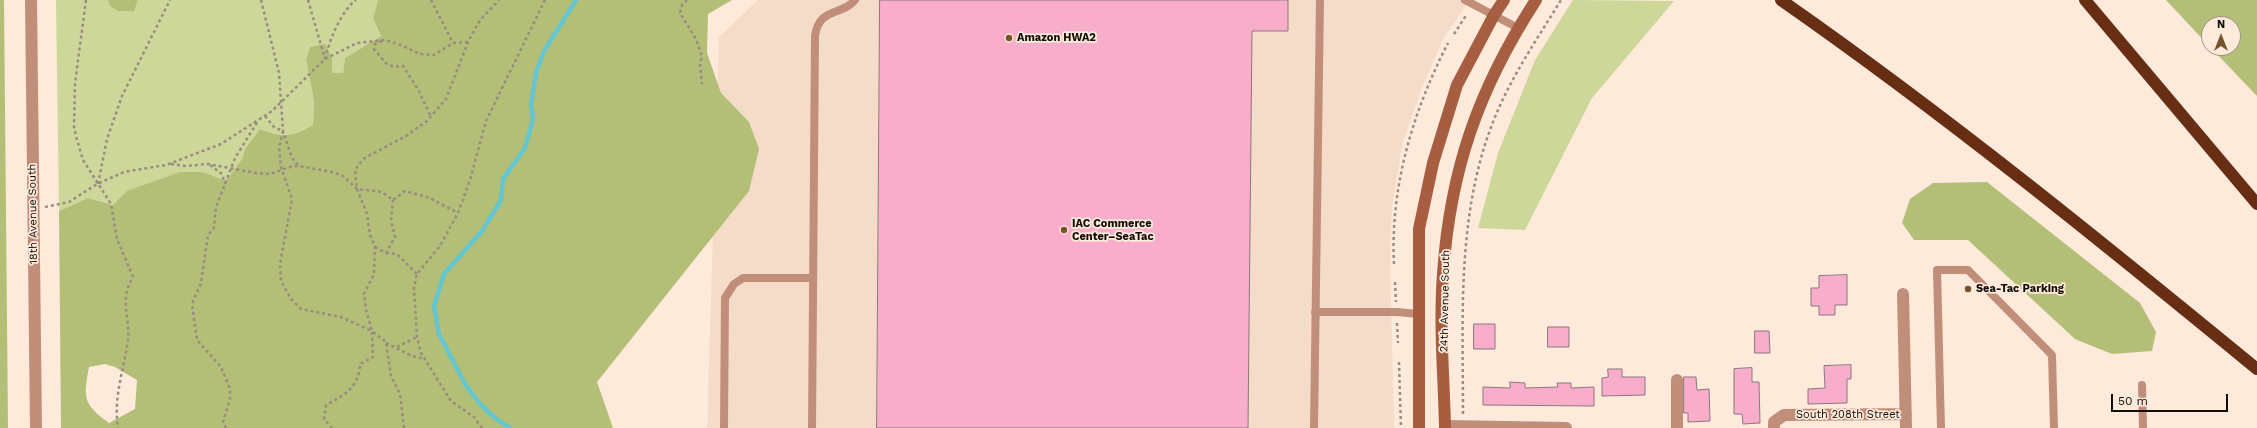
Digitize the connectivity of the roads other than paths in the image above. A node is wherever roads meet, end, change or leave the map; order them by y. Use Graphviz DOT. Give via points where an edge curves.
graph roads {
  1 [pos="31,0"];
  2 [pos="855,0"];
  3 [pos="1320,0"];
  4 [pos="1465,0"];
  5 [pos="1504,0"];
  6 [pos="1536,0"];
  7 [pos="1781,0"];
  8 [pos="2085,0"];
  9 [pos="1494,15"];
  10 [pos="1518,28"];
  11 [pos="2257,204"];
  12 [pos="813,278"];
  13 [pos="1903,294"];
  14 [pos="1315,312"];
  15 [pos="1418,314"];
  16 [pos="2257,369"];
  17 [pos="1677,380"];
  18 [pos="2142,384"];
  19 [pos="1906,414"];
  20 [pos="1445,427"];
  21 [pos="36,428"];
  22 [pos="724,428"];
  23 [pos="812,428"];
  24 [pos="1314,428"];
  25 [pos="1419,428"];
  26 [pos="1566,428"];
  27 [pos="1677,428"];
  28 [pos="1774,428"];
  29 [pos="1906,428"];
  30 [pos="1941,428"];
  31 [pos="2054,428"];
  32 [pos="2143,428"];
  1 -- 21 [label="street, 18th Avenue South"];
  2 -- 12 [label="lane" via="822,19 816,28"];
  3 -- 14 [label="lane"];
  4 -- 9 [label="lane"];
  5 -- 9 [label="street"];
  6 -- 10 [label="street, 24th Avenue South"];
  7 -- 16 [label="highway" via="1840,41 2059,206"];
  8 -- 11 [label="highway"];
  9 -- 10 [label="lane"];
  9 -- 15 [label="street" via="1457,85 1433,163 1419,229"];
  10 -- 20 [label="street, 24th Avenue South" via="1489,80 1462,152 1448,218 1443,275"];
  12 -- 22 [label="lane" via="743,278 734,284 725,298"];
  12 -- 23 [label="lane"];
  13 -- 19 [label="street"];
  14 -- 15 [label="lane"];
  14 -- 24 [label="lane"];
  15 -- 25 [label="street"];
  17 -- 27 [label="street"];
  18 -- 32 [label="lane"];
  19 -- 28 [label="street, South 208th Street" via="1784,415 1774,422"];
  19 -- 29 [label="street"];
  20 -- 26 [label="street"];
  30 -- 31 [label="lane" via="1937,270 1968,270 2052,355"];
}
